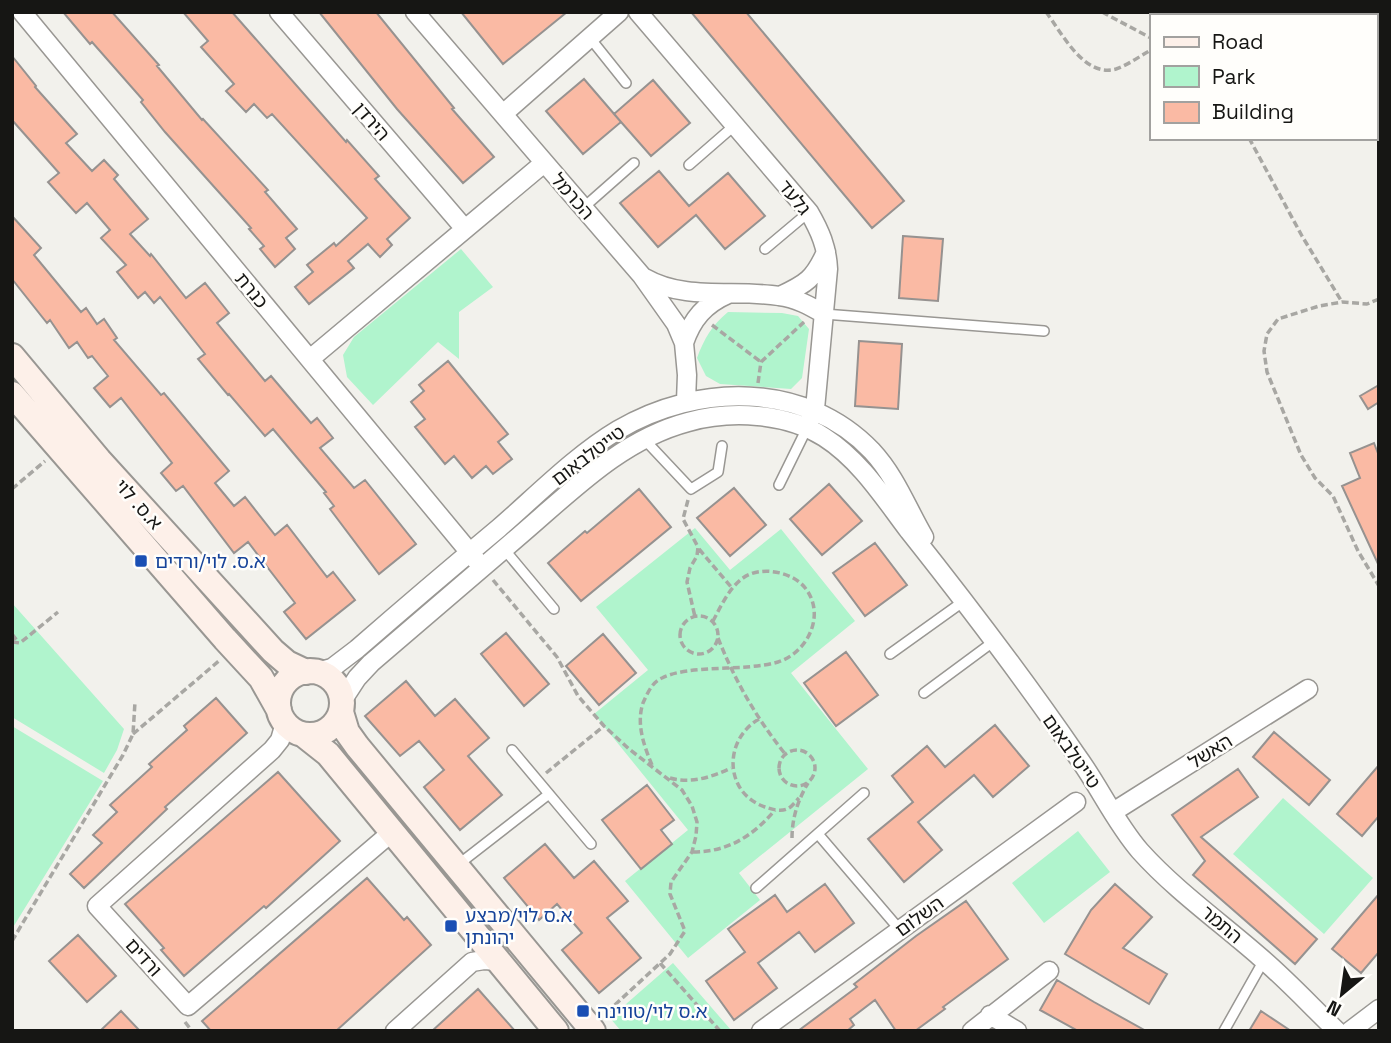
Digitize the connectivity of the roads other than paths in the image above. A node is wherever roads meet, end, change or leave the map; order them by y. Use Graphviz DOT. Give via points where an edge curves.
graph roads {
  1 [pos="22,12"];
  2 [pos="279,12"];
  3 [pos="415,12"];
  4 [pos="620,12"];
  5 [pos="638,12"];
  6 [pos="590,38"];
  7 [pos="626,83"];
  8 [pos="503,114"];
  9 [pos="735,125"];
  10 [pos="544,163"];
  11 [pos="634,163"];
  12 [pos="689,165"];
  13 [pos="583,208"];
  14 [pos="809,212"];
  15 [pos="465,229"];
  16 [pos="765,250"];
  17 [pos="827,251"];
  18 [pos="642,276"];
  19 [pos="728,294"];
  20 [pos="780,296"];
  21 [pos="824,314"];
  22 [pos="1044,331"];
  23 [pos="684,343"];
  24 [pos="12,356"];
  25 [pos="310,359"];
  26 [pos="12,394"];
  27 [pos="686,401"];
  28 [pos="815,409"];
  29 [pos="807,428"];
  30 [pos="644,439"];
  31 [pos="722,446"];
  32 [pos="779,485"];
  33 [pos="504,550"];
  34 [pos="470,552"];
  35 [pos="483,568"];
  36 [pos="959,595"];
  37 [pos="554,609"];
  38 [pos="993,642"];
  39 [pos="890,654"];
  40 [pos="311,672"];
  41 [pos="1307,689"];
  42 [pos="924,693"];
  43 [pos="342,707"];
  44 [pos="289,723"];
  45 [pos="512,750"];
  46 [pos="864,793"];
  47 [pos="549,794"];
  48 [pos="1076,802"];
  49 [pos="1114,812"];
  50 [pos="392,832"];
  51 [pos="818,834"];
  52 [pos="591,844"];
  53 [pos="456,866"];
  54 [pos="756,888"];
  55 [pos="900,930"];
  56 [pos="498,961"];
  57 [pos="1264,961"];
  58 [pos="1049,971"];
  59 [pos="1379,1009"];
  60 [pos="990,1015"];
  61 [pos="592,1029"];
  62 [pos="395,1031"];
  63 [pos="556,1031"];
  64 [pos="761,1031"];
  65 [pos="972,1031"];
  66 [pos="1017,1031"];
  67 [pos="1224,1031"];
  68 [pos="1337,1031"];
  69 [pos="1350,1031"];
  1 -- 25 [label="street, כנרת"];
  2 -- 15 [label="street, הירדן"];
  3 -- 8 [label="street, הכרמל"];
  4 -- 6 [label="street"];
  5 -- 9 [label="street, גלעד"];
  6 -- 7 [label="lane"];
  6 -- 8 [label="street"];
  8 -- 10 [label="street, הכרמל"];
  9 -- 12 [label="lane"];
  9 -- 14 [label="street, גלעד"];
  10 -- 13 [label="street, הכרמל"];
  10 -- 15 [label="street"];
  11 -- 13 [label="lane"];
  13 -- 18 [label="street, הכרמל"];
  14 -- 16 [label="lane"];
  14 -- 17 [label="street, גלעד"];
  15 -- 25 [label="street"];
  17 -- 20 [label="street" via="809,281"];
  17 -- 21 [label="street, גלעד"];
  18 -- 19 [label="street" via="672,288"];
  18 -- 23 [label="street, הכרמל"];
  19 -- 20 [label="street"];
  19 -- 23 [label="street" via="698,315"];
  20 -- 21 [label="street"];
  21 -- 22 [label="lane"];
  21 -- 28 [label="street, גלעד"];
  23 -- 27 [label="street, הכרמל"];
  24 -- 40 [label="main road, א.ס. לוי" via="99,460 273,651 287,663"];
  25 -- 34 [label="street, כנרת"];
  26 -- 44 [label="main road, א.ס. לוי" via="261,678"];
  27 -- 28 [label="street, טייטלבאום" via="756,397"];
  27 -- 34 [label="street, טייטלבאום" via="616,431"];
  28 -- 29 [label="street, גלעד"];
  28 -- 36 [label="street, טייטלבאום" via="854,435 886,469"];
  29 -- 30 [label="street, טייטלבאום" via="765,417 719,417 691,421"];
  29 -- 32 [label="lane"];
  29 -- 36 [label="street, טייטלבאום" via="857,465"];
  30 -- 31 [label="lane" via="691,489 718,472"];
  30 -- 33 [label="street, טייטלבאום" via="606,463"];
  33 -- 35 [label="street, טייטלבאום"];
  33 -- 37 [label="lane"];
  34 -- 35 [label="street, כנרת"];
  34 -- 40 [label="street, טייטלבאום" via="340,663"];
  35 -- 43 [label="street, טייטלבאום" via="371,663"];
  36 -- 38 [label="street, טייטלבאום"];
  36 -- 39 [label="lane"];
  38 -- 42 [label="lane"];
  38 -- 49 [label="street, טייטלבאום"];
  40 -- 43 [label="main road" via="335,682"];
  40 -- 44 [label="main road" via="287,681 278,700"];
  41 -- 49 [label="street, האשל"];
  43 -- 44 [label="main road" via="331,728 323,733"];
  43 -- 53 [label="main road" via="347,732 357,746"];
  44 -- 50 [label="main road, א.ס. לוי" via="328,754"];
  44 -- 50 [label="street, ורדים" via="271,750 97,906 188,1006"];
  45 -- 47 [label="lane"];
  46 -- 51 [label="lane"];
  47 -- 52 [label="lane"];
  47 -- 53 [label="lane"];
  48 -- 55 [label="street, השלום"];
  49 -- 57 [label="street, התמר" via="1150,860"];
  50 -- 56 [label="main road, א.ס. לוי"];
  51 -- 54 [label="lane"];
  51 -- 55 [label="lane"];
  53 -- 61 [label="main road"];
  55 -- 64 [label="street, השלום"];
  56 -- 62 [label="street" via="472,962"];
  56 -- 63 [label="main road, א.ס. לוי"];
  57 -- 67 [label="lane"];
  57 -- 68 [label="street, התמר"];
  58 -- 60 [label="street"];
  59 -- 69 [label="street"];
  60 -- 65 [label="street"];
  60 -- 66 [label="street"];
}
